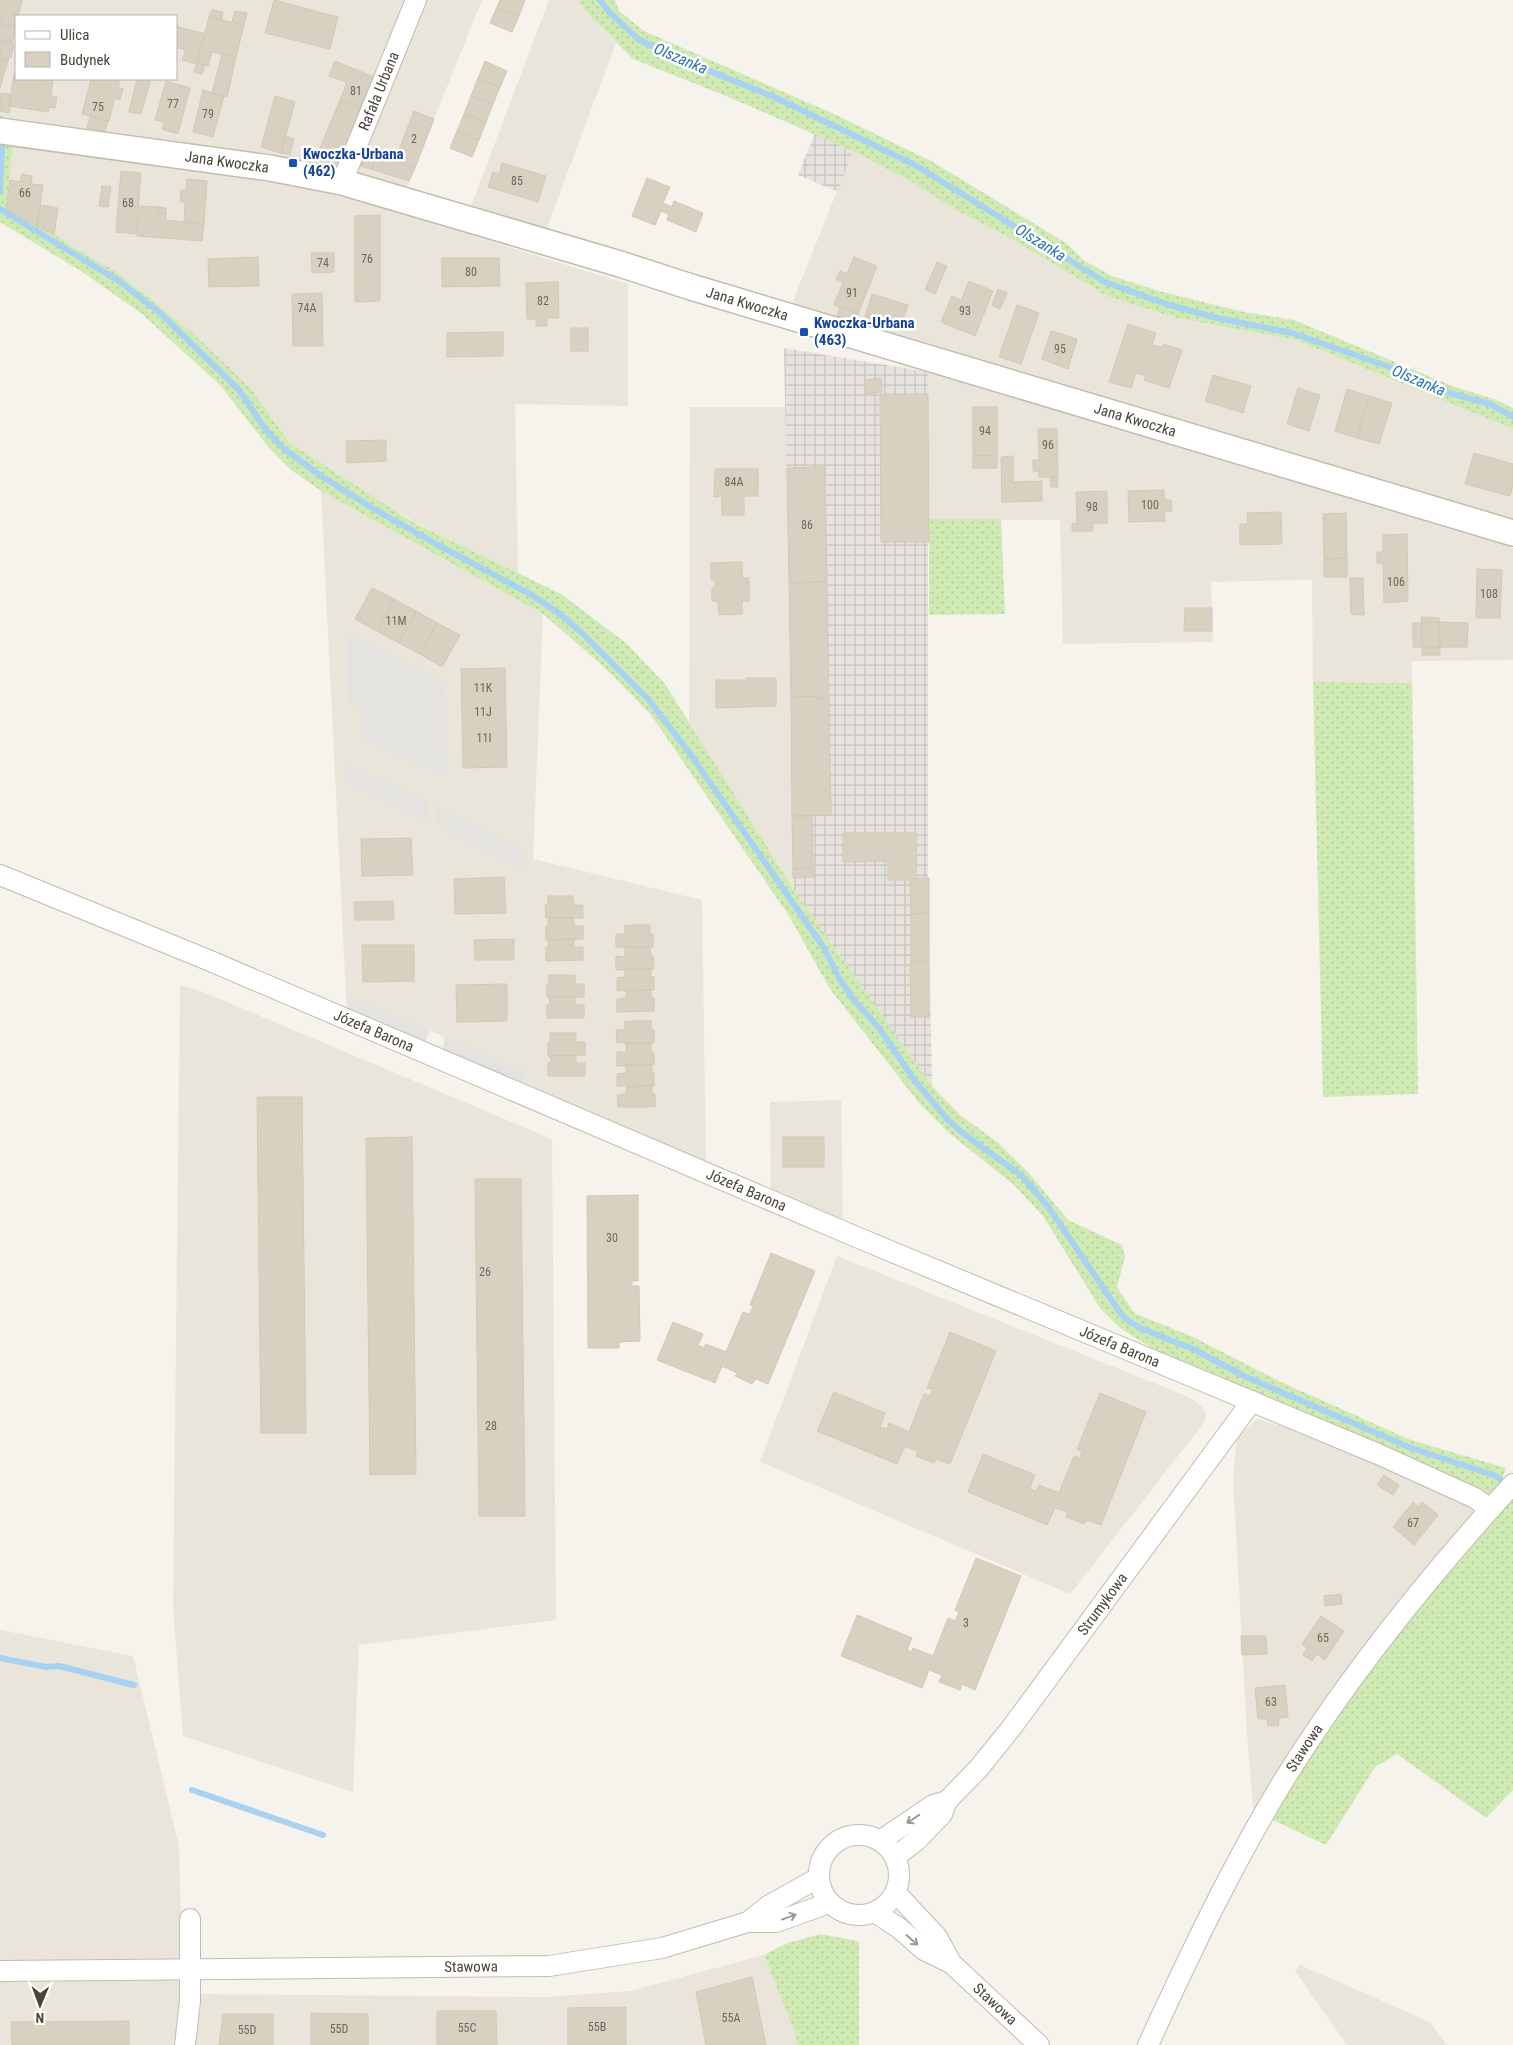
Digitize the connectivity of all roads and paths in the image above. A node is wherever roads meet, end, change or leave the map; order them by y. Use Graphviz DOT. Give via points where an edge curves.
graph roads {
  1 [pos="416,0"];
  2 [pos="0,131"];
  3 [pos="342,182"];
  4 [pos="1513,534"];
  5 [pos="0,875"];
  6 [pos="1252,1401"];
  7 [pos="1513,1484"];
  8 [pos="1490,1509"];
  9 [pos="946,1801"];
  10 [pos="880,1840"];
  11 [pos="896,1857"];
  12 [pos="818,1878"];
  13 [pos="896,1893"];
  14 [pos="829,1903"];
  15 [pos="876,1913"];
  16 [pos="190,1919"];
  17 [pos="748,1922"];
  18 [pos="950,1963"];
  19 [pos="190,1970"];
  20 [pos="0,1971"];
  21 [pos="185,2045"];
  22 [pos="1039,2045"];
  23 [pos="1148,2045"];
  1 -- 3 [label="street, Rafała Urbana"];
  2 -- 3 [label="street, Jana Kwoczka" via="270,168"];
  3 -- 4 [label="street, Jana Kwoczka"];
  5 -- 6 [label="street, Józefa Barona"];
  6 -- 8 [label="street, Józefa Barona" via="1440,1482 1475,1498"];
  6 -- 9 [label="street, Strumykowa" via="1012,1727 979,1768"];
  7 -- 8 [label="street, Stawowa"];
  8 -- 23 [label="street, Stawowa" via="1414,1599 1348,1685 1282,1783 1190,1954"];
  9 -- 10 [label="street, Strumykowa, one-way" via="933,1805"];
  9 -- 11 [label="street, Strumykowa" via="942,1814"];
  10 -- 11 [label="street"];
  10 -- 12 [label="street" via="856,1835 832,1844 824,1854"];
  11 -- 13 [label="street" via="899,1881"];
  12 -- 14 [label="street"];
  12 -- 17 [label="street, Stawowa" via="768,1906"];
  13 -- 15 [label="street"];
  13 -- 18 [label="street, Stawowa" via="937,1936"];
  14 -- 15 [label="street" via="846,1914"];
  17 -- 14 [label="street, Stawowa, one-way" via="776,1922"];
  15 -- 18 [label="street, Stawowa, one-way" via="924,1950"];
  16 -- 19 [label="street"];
  17 -- 19 [label="street, Stawowa" via="662,1948 549,1966"];
  18 -- 22 [label="street, Stawowa"];
  19 -- 20 [label="street, Stawowa"];
  19 -- 21 [label="street"];
}
